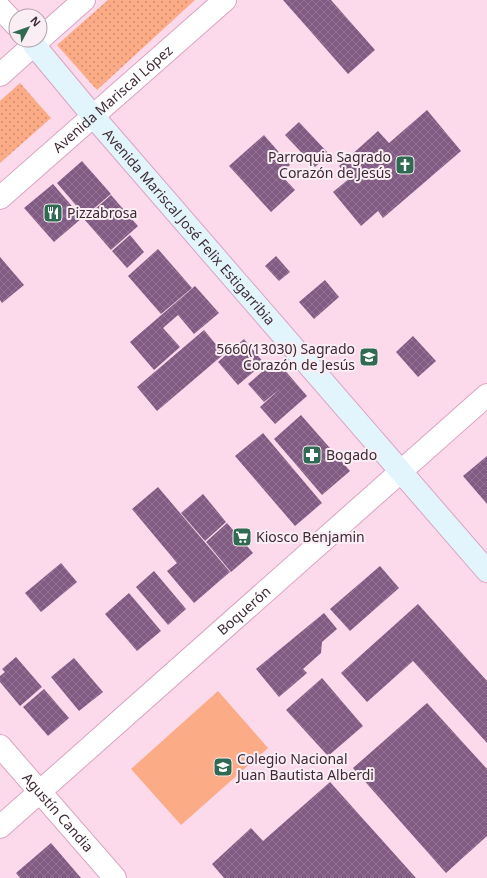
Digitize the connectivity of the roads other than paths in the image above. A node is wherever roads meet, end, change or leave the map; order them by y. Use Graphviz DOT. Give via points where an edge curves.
graph roads {
  1 [pos="84,0"];
  2 [pos="225,0"];
  3 [pos="0,8"];
  4 [pos="8,16"];
  5 [pos="48,30"];
  6 [pos="28,48"];
  7 [pos="40,48"];
  8 [pos="0,75"];
  9 [pos="93,116"];
  10 [pos="0,198"];
  11 [pos="487,395"];
  12 [pos="401,471"];
  13 [pos="487,571"];
  14 [pos="0,746"];
  15 [pos="40,791"];
  16 [pos="0,827"];
  17 [pos="115,878"];
  1 -- 5 [label="street"];
  2 -- 9 [label="street, Avenida Mariscal López"];
  3 -- 4 [label="street"];
  6 -- 8 [label="street"];
  7 -- 9 [label="main road, Avenida Mariscal José Felix Estigarribia"];
  9 -- 10 [label="street, Avenida Mariscal López"];
  9 -- 12 [label="main road, Avenida Mariscal José Felix Estigarribia"];
  11 -- 12 [label="street, Boquerón"];
  12 -- 13 [label="main road, Avenida Mariscal José Felix Estigarribia"];
  12 -- 15 [label="street, Boquerón"];
  14 -- 15 [label="street, Agustín Candia"];
  15 -- 16 [label="street, Boquerón"];
  15 -- 17 [label="street, Agustín Candia"];
}
